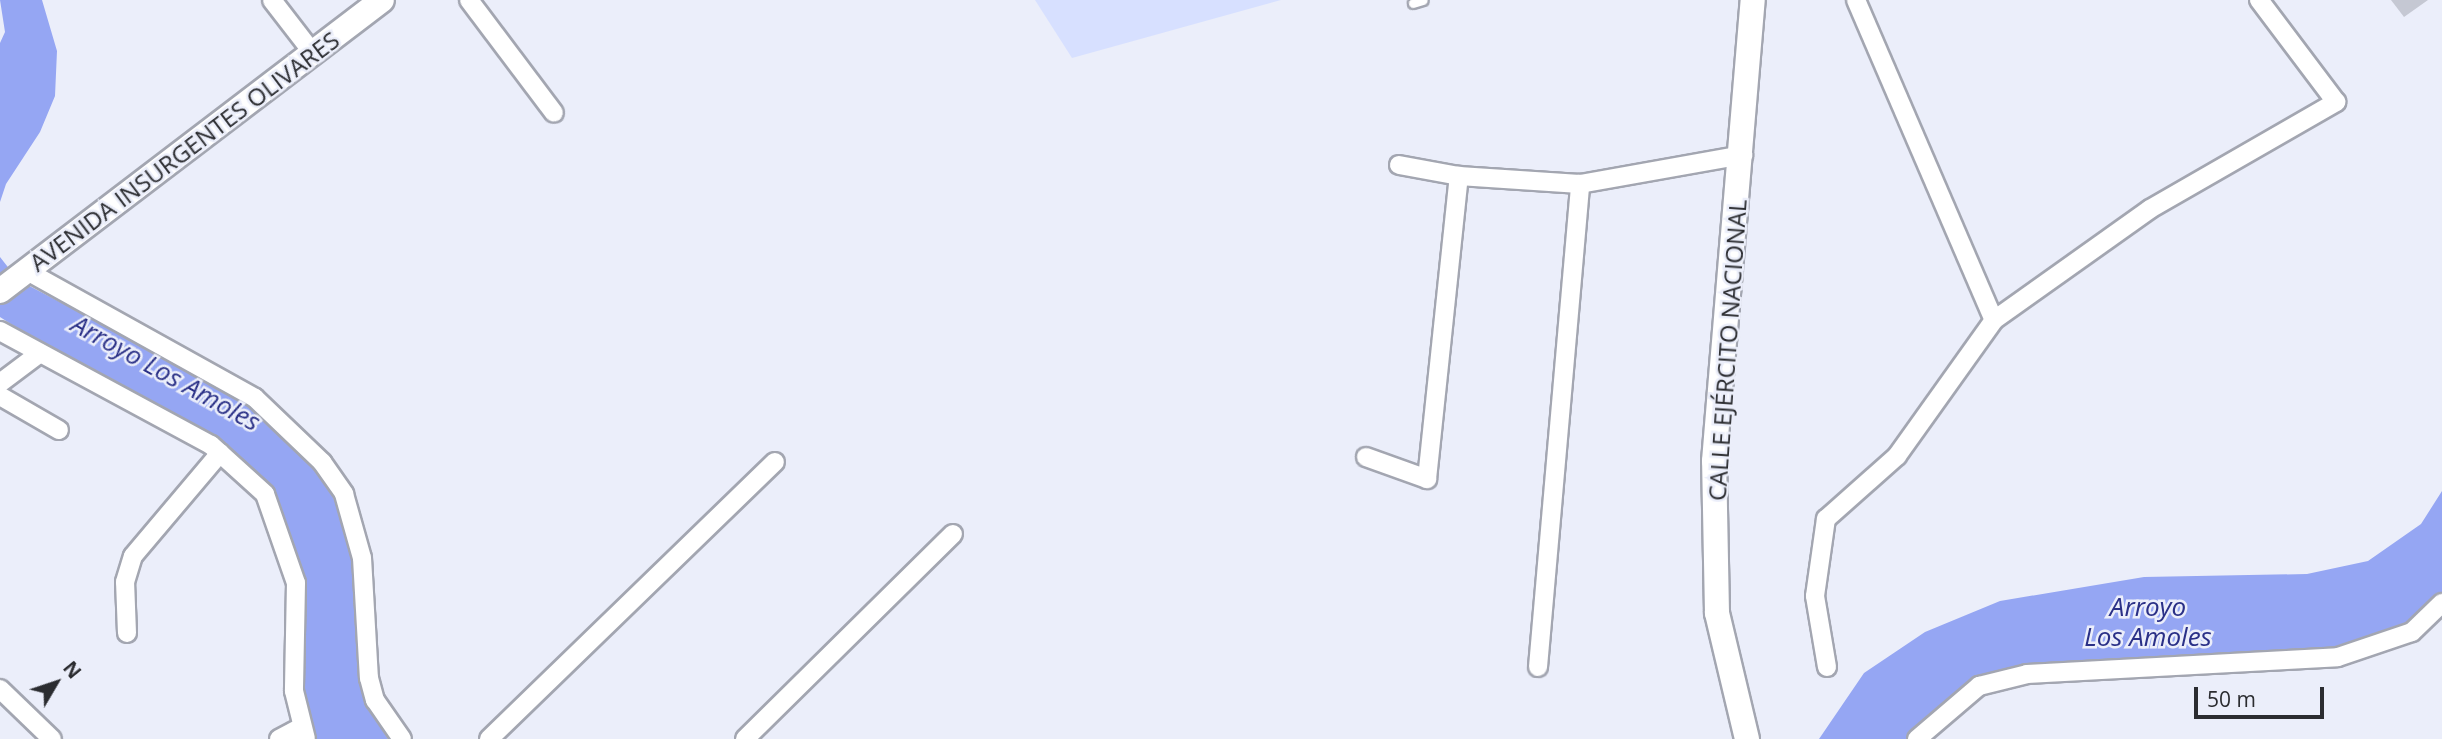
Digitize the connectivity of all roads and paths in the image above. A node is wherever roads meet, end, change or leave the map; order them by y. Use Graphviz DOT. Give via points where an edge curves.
graph roads {
  1 [pos="272,0"];
  2 [pos="382,0"];
  3 [pos="469,0"];
  4 [pos="1423,0"];
  5 [pos="1753,0"];
  6 [pos="1856,0"];
  7 [pos="2259,0"];
  8 [pos="1413,2"];
  9 [pos="313,53"];
  10 [pos="554,113"];
  11 [pos="1743,155"];
  12 [pos="1399,165"];
  13 [pos="1459,176"];
  14 [pos="1580,184"];
  15 [pos="23,274"];
  16 [pos="0,291"];
  17 [pos="1994,320"];
  18 [pos="0,331"];
  19 [pos="40,354"];
  20 [pos="0,383"];
  21 [pos="0,396"];
  22 [pos="59,430"];
  23 [pos="220,453"];
  24 [pos="1366,457"];
  25 [pos="775,462"];
  26 [pos="953,534"];
  27 [pos="2442,603"];
  28 [pos="127,633"];
  29 [pos="1538,667"];
  30 [pos="1827,667"];
  31 [pos="0,689"];
  32 [pos="303,734"];
  33 [pos="52,739"];
  34 [pos="279,739"];
  35 [pos="402,739"];
  36 [pos="489,739"];
  37 [pos="745,739"];
  38 [pos="1747,739"];
  39 [pos="1917,739"];
  1 -- 9 [label="street"];
  2 -- 9 [label="street, AVENIDA INSURGENTES OLIVARES"];
  3 -- 10 [label="street"];
  4 -- 8 [label="lane"];
  5 -- 11 [label="street, CALLE EJÉRCITO NACIONAL"];
  6 -- 17 [label="street"];
  7 -- 17 [label="street" via="2336,102 2150,209"];
  9 -- 15 [label="street, AVENIDA INSURGENTES OLIVARES"];
  11 -- 14 [label="street"];
  11 -- 38 [label="street, CALLE EJÉRCITO NACIONAL" via="1714,461 1717,613"];
  12 -- 13 [label="street"];
  13 -- 14 [label="street"];
  13 -- 24 [label="street" via="1427,479"];
  14 -- 29 [label="street"];
  15 -- 16 [label="street, AVENIDA INSURGENTES OLIVARES"];
  15 -- 35 [label="street" via="255,398 322,462 344,494 362,558 369,678 376,700"];
  17 -- 30 [label="street" via="1897,456 1826,519 1815,596"];
  18 -- 19 [label="street"];
  19 -- 20 [label="street"];
  19 -- 23 [label="street"];
  21 -- 22 [label="street"];
  23 -- 28 [label="street" via="133,556 125,582"];
  23 -- 32 [label="street" via="265,494 296,583 294,691"];
  25 -- 36 [label="street"];
  26 -- 37 [label="street"];
  27 -- 39 [label="street" via="2412,632 2338,657 2027,674 1979,686"];
  31 -- 33 [label="street"];
  32 -- 34 [label="street"];
}
